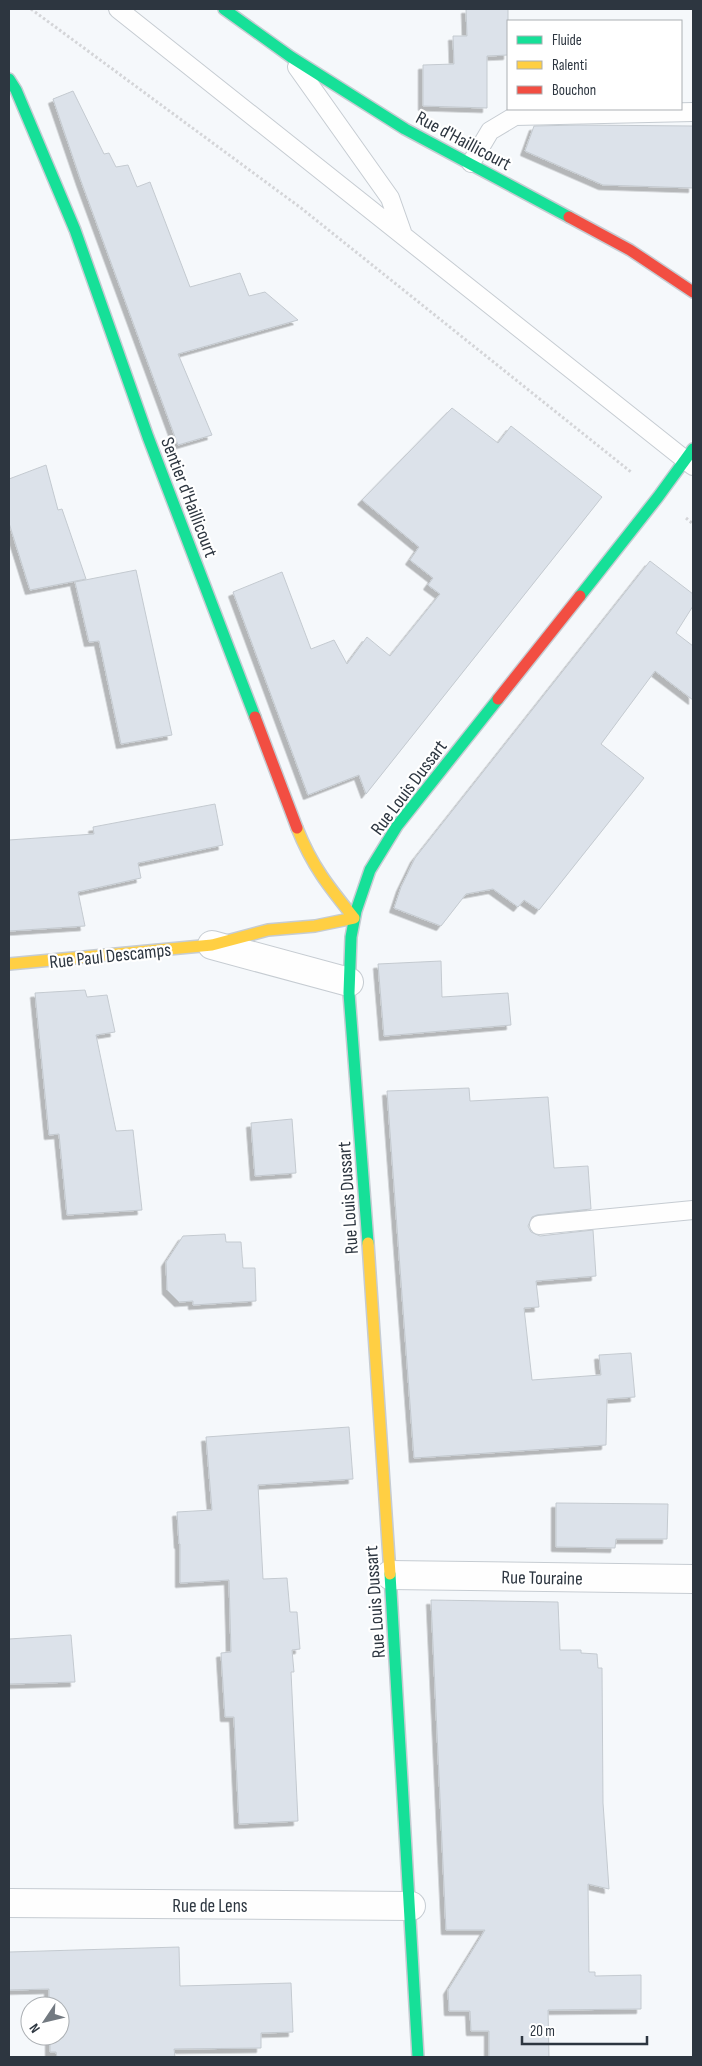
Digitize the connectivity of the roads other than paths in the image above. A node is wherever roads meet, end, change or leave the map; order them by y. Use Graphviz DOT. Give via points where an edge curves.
graph roads {
  1 [pos="118,9"];
  2 [pos="224,9"];
  3 [pos="291,57"];
  4 [pos="9,79"];
  5 [pos="693,112"];
  6 [pos="471,163"];
  7 [pos="402,232"];
  8 [pos="693,292"];
  9 [pos="691,458"];
  10 [pos="354,918"];
  11 [pos="212,945"];
  12 [pos="9,964"];
  13 [pos="349,982"];
  14 [pos="693,1210"];
  15 [pos="539,1225"];
  16 [pos="390,1575"];
  17 [pos="693,1579"];
  18 [pos="9,1903"];
  19 [pos="411,1906"];
  20 [pos="418,2057"];
  1 -- 7 [label="lane"];
  2 -- 3 [label="street, Rue d'Haillicourt"];
  3 -- 6 [label="street, Rue d'Haillicourt" via="405,129"];
  3 -- 7 [label="lane" via="390,198"];
  4 -- 10 [label="street, Sentier d'Haillicourt" via="75,230 148,437 304,846 320,874"];
  5 -- 6 [label="lane" via="515,116 490,131"];
  6 -- 8 [label="street, Rue d'Haillicourt" via="630,250"];
  7 -- 9 [label="lane"];
  9 -- 10 [label="street, Rue Louis Dussart" via="397,826 363,886"];
  10 -- 11 [label="street, Rue Paul Descamps" via="315,926 268,930"];
  10 -- 13 [label="street, Rue Louis Dussart"];
  11 -- 12 [label="street, Rue Paul Descamps"];
  11 -- 13 [label="street, Rue Paul Descamps"];
  13 -- 16 [label="street, Rue Louis Dussart"];
  14 -- 15 [label="lane"];
  16 -- 17 [label="street, Rue Touraine"];
  16 -- 19 [label="street, Rue Louis Dussart"];
  18 -- 19 [label="street, Rue de Lens"];
  19 -- 20 [label="street, Rue Louis Dussart"];
}
